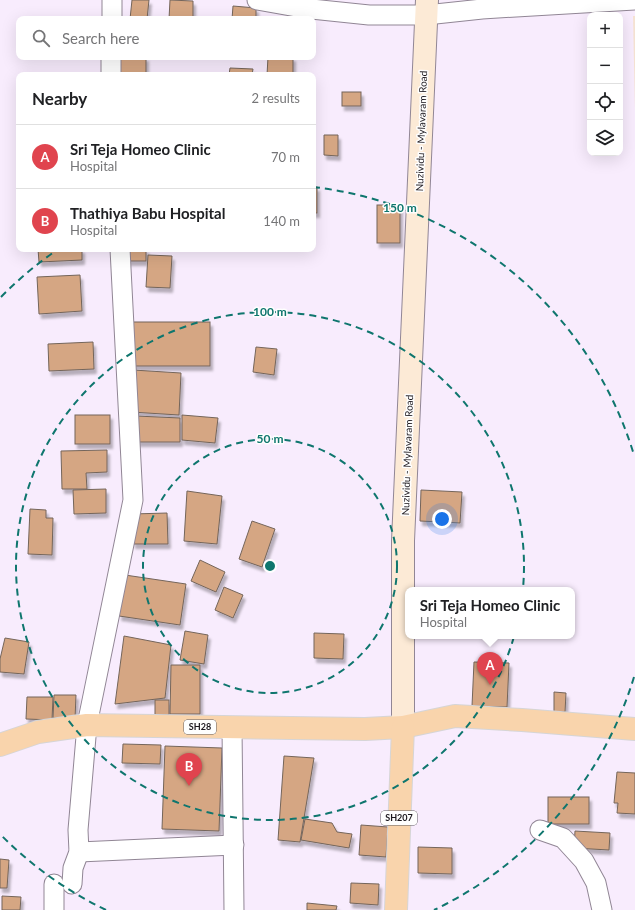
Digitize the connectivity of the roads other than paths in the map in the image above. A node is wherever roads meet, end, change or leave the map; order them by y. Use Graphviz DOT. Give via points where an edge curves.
graph roads {
  1 [pos="112,0"];
  2 [pos="257,0"];
  3 [pos="635,0"];
  4 [pos="426,8"];
  5 [pos="112,16"];
  6 [pos="112,60"];
  7 [pos="111,72"];
  8 [pos="120,252"];
  9 [pos="87,725"];
  10 [pos="232,727"];
  11 [pos="403,727"];
  12 [pos="635,729"];
  13 [pos="0,745"];
  14 [pos="540,830"];
  15 [pos="234,845"];
  16 [pos="79,852"];
  17 [pos="54,910"];
  18 [pos="234,910"];
  19 [pos="396,910"];
  20 [pos="602,910"];
  1 -- 5 [label="street"];
  2 -- 4 [label="street" via="369,15"];
  3 -- 4 [label="street" via="482,9"];
  4 -- 11 [label="street, Nuzividu - Mylavaram Road" via="403,541"];
  6 -- 7 [label="street"];
  8 -- 9 [label="street" via="133,500"];
  9 -- 10 [label="main road, SH28"];
  9 -- 13 [label="main road, SH28" via="38,732"];
  9 -- 16 [label="street" via="78,830"];
  10 -- 11 [label="main road, SH28"];
  10 -- 15 [label="street"];
  11 -- 12 [label="main road, SH28" via="455,716"];
  11 -- 19 [label="main road, Nuzividu - Mylavaram Road / SH207"];
  14 -- 20 [label="street" via="563,838 584,861 596,883"];
  15 -- 16 [label="street"];
  15 -- 18 [label="street"];
  16 -- 17 [label="street" via="63,884"];
}
